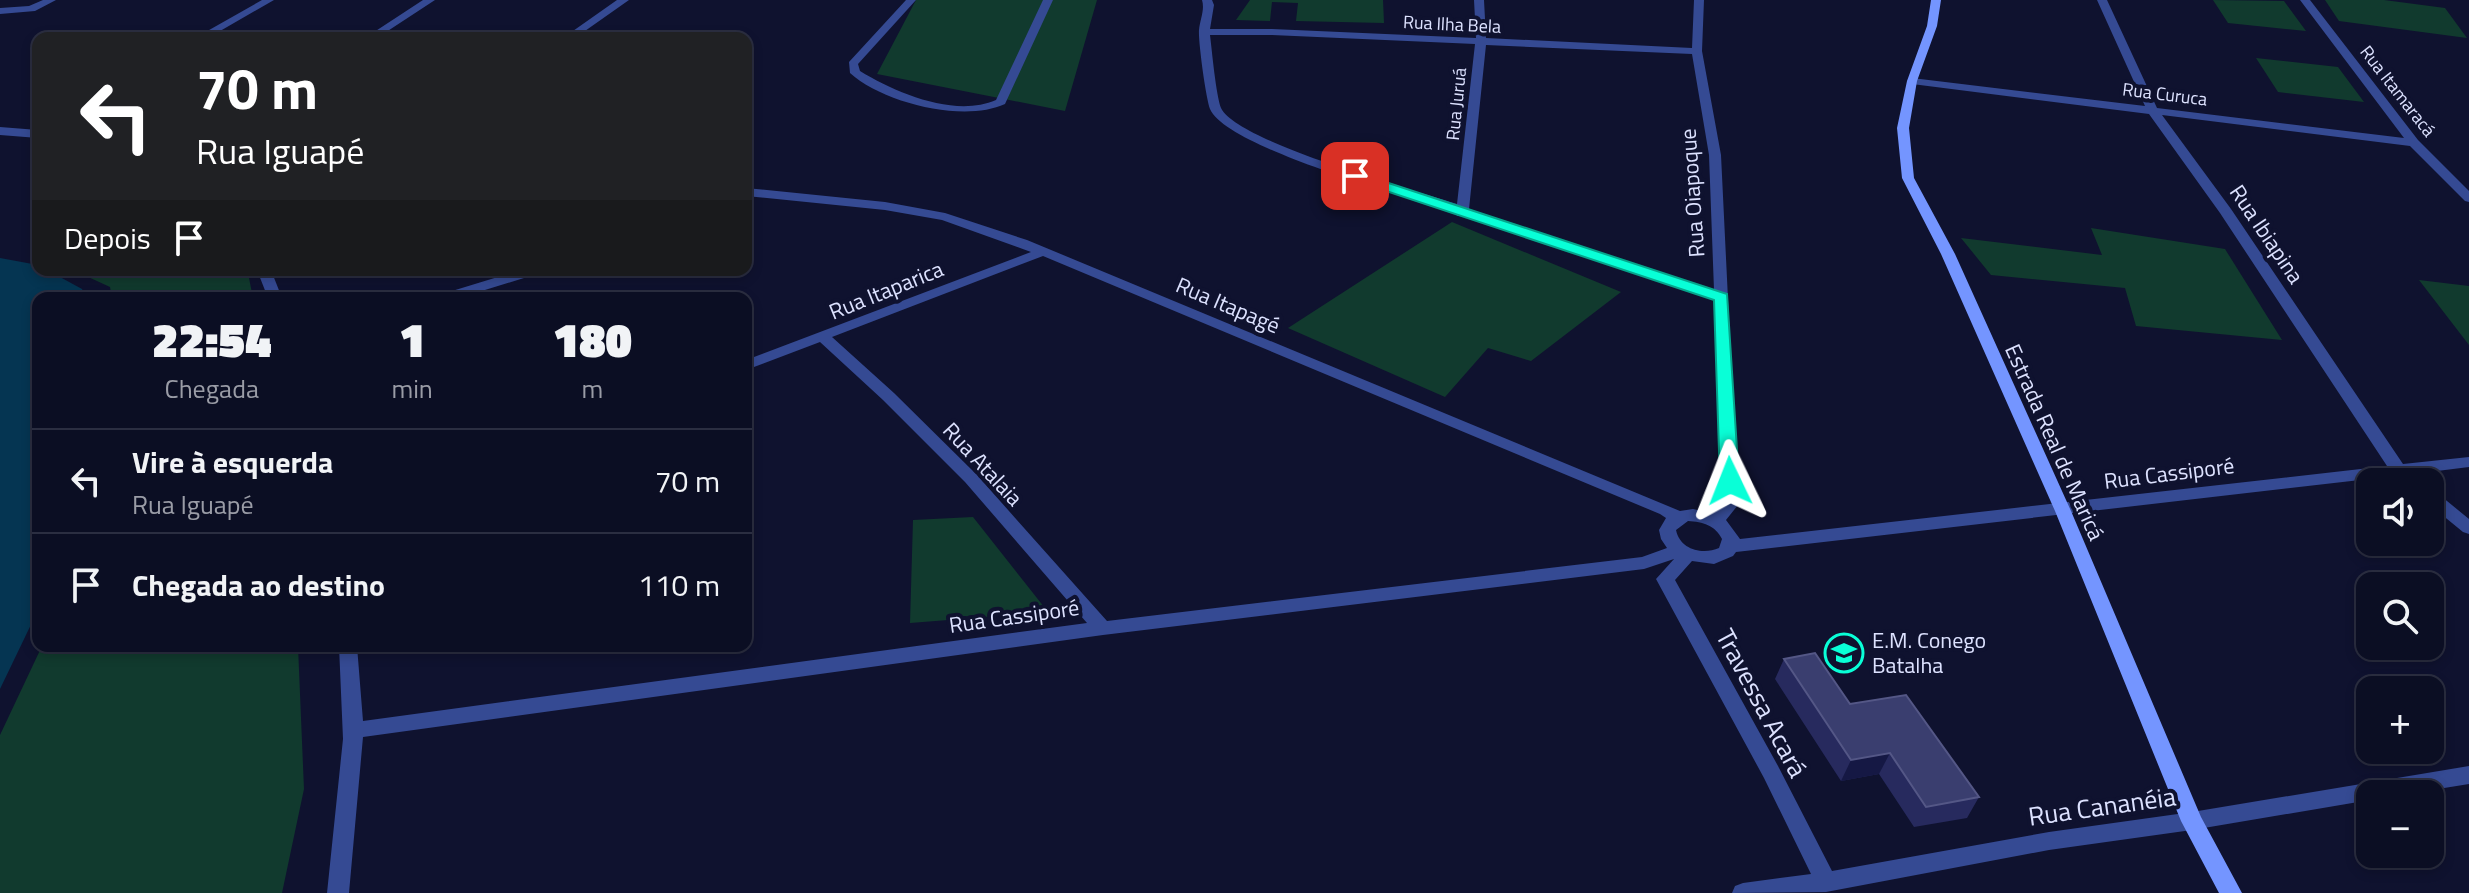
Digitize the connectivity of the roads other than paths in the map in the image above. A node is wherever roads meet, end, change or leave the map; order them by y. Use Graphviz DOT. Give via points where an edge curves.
graph roads {
  1 [pos="51,0"];
  2 [pos="269,0"];
  3 [pos="430,0"];
  4 [pos="624,0"];
  5 [pos="911,0"];
  6 [pos="1048,0"];
  7 [pos="1479,0"];
  8 [pos="1699,0"];
  9 [pos="1936,0"];
  10 [pos="2102,0"];
  11 [pos="2305,0"];
  12 [pos="1211,2"];
  13 [pos="0,11"];
  14 [pos="211,32"];
  15 [pos="379,32"];
  16 [pos="577,32"];
  17 [pos="1204,32"];
  18 [pos="1481,41"];
  19 [pos="1697,51"];
  20 [pos="1912,81"];
  21 [pos="2153,111"];
  22 [pos="0,131"];
  23 [pos="32,134"];
  24 [pos="2414,143"];
  25 [pos="752,195"];
  26 [pos="2469,198"];
  27 [pos="1462,213"];
  28 [pos="1042,252"];
  29 [pos="516,276"];
  30 [pos="464,292"];
  31 [pos="1721,297"];
  32 [pos="824,338"];
  33 [pos="752,363"];
  34 [pos="2469,462"];
  35 [pos="2401,468"];
  36 [pos="2442,468"];
  37 [pos="2356,480"];
  38 [pos="2444,507"];
  39 [pos="2063,511"];
  40 [pos="1677,517"];
  41 [pos="1715,520"];
  42 [pos="2469,528"];
  43 [pos="1731,546"];
  44 [pos="1684,553"];
  45 [pos="1103,628"];
  46 [pos="349,652"];
  47 [pos="354,730"];
  48 [pos="2469,775"];
  49 [pos="2192,821"];
  50 [pos="1826,882"];
  51 [pos="338,893"];
  52 [pos="1743,893"];
  53 [pos="2231,893"];
  1 -- 13 [label="street" via="31,9"];
  2 -- 14 [label="street"];
  3 -- 15 [label="street"];
  4 -- 16 [label="street"];
  5 -- 6 [label="street" via="853,64 855,73 869,83 972,112 1001,102"];
  7 -- 18 [label="street, Rua Juruá"];
  8 -- 19 [label="street, Rua Oiapoque"];
  9 -- 20 [label="main road, Estrada Real de Maricá"];
  10 -- 21 [label="street, Rua Ibiapina"];
  11 -- 24 [label="street, Rua Itamaracá"];
  12 -- 17 [label="street"];
  17 -- 18 [label="street, Rua Ilha Bela"];
  17 -- 27 [label="street" via="1216,109 1233,127 1275,148"];
  18 -- 19 [label="street, Rua Ilha Bela"];
  18 -- 27 [label="street, Rua Juruá"];
  19 -- 31 [label="street, Rua Oiapoque" via="1715,155"];
  20 -- 21 [label="street, Rua Curuca"];
  20 -- 39 [label="main road, Estrada Real de Maricá" via="1903,128 1908,178 1948,254"];
  21 -- 24 [label="street, Rua Curuca"];
  21 -- 35 [label="street, Rua Ibiapina"];
  22 -- 23 [label="street"];
  24 -- 26 [label="street, Rua Itamaracá"];
  25 -- 28 [label="street, Rua Itapagé" via="885,206 945,217"];
  27 -- 31 [label="street"];
  28 -- 32 [label="street, Rua Itaparica"];
  28 -- 40 [label="street, Rua Itapagé"];
  29 -- 30 [label="street"];
  31 -- 41 [label="street, Rua Oiapoque" via="1730,505"];
  32 -- 33 [label="street, Rua Itaparica"];
  32 -- 45 [label="street, Rua Atalaia" via="873,380 990,500"];
  34 -- 36 [label="street, Rua Cassiporé"];
  37 -- 39 [label="street, Rua Cassiporé" via="2199,492"];
  38 -- 42 [label="street"];
  39 -- 43 [label="street, Rua Cassiporé"];
  39 -- 49 [label="main road, Estrada Real de Maricá"];
  40 -- 41 [label="street"];
  40 -- 44 [label="street" via="1667,528 1671,543"];
  41 -- 43 [label="street" via="1729,533"];
  43 -- 44 [label="street, Rua Cassiporé" via="1720,557"];
  44 -- 45 [label="street, Rua Cassiporé" via="1644,563"];
  44 -- 50 [label="street, Travessa Acará" via="1665,579"];
  45 -- 47 [label="street, Rua Cassiporé"];
  46 -- 47 [label="street"];
  47 -- 51 [label="street"];
  48 -- 49 [label="street, Rua Cananéia"];
  49 -- 50 [label="street, Rua Cananéia"];
  49 -- 53 [label="main road, Estrada Real de Maricá"];
  50 -- 52 [label="street, Rua Cananéia"];
}
